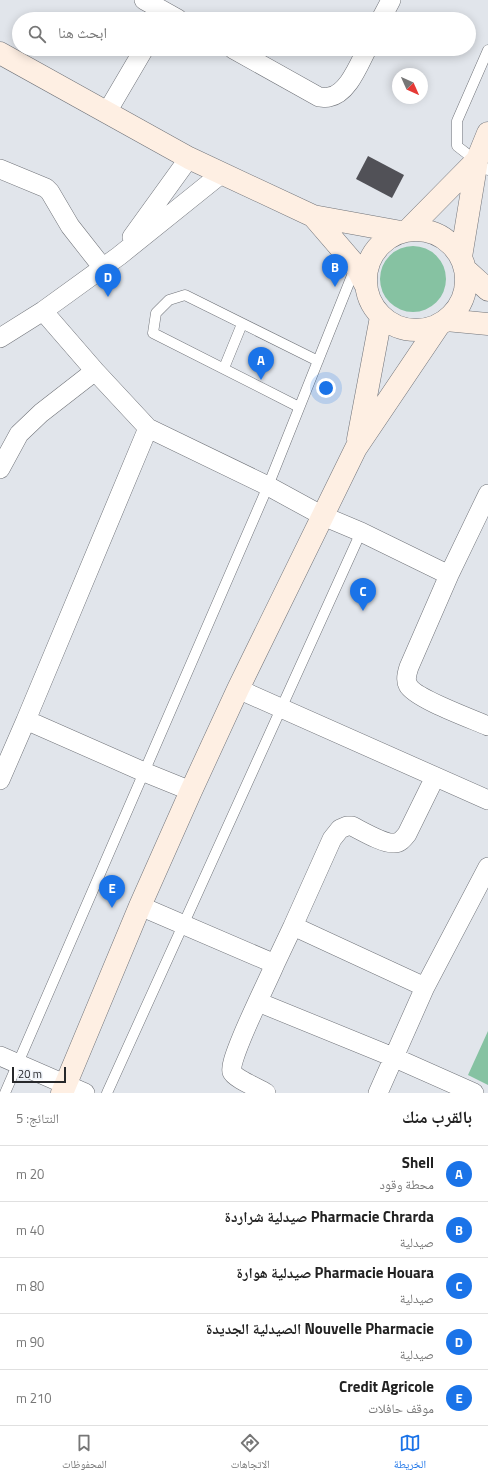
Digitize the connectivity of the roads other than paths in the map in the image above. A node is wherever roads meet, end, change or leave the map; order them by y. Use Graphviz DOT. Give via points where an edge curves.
graph roads {
  1 [pos="144,0"];
  2 [pos="391,0"];
  3 [pos="169,12"];
  4 [pos="385,12"];
  5 [pos="488,50"];
  6 [pos="0,53"];
  7 [pos="140,56"];
  8 [pos="246,56"];
  9 [pos="364,56"];
  10 [pos="107,112"];
  11 [pos="488,133"];
  12 [pos="189,158"];
  13 [pos="482,165"];
  14 [pos="0,169"];
  15 [pos="221,174"];
  16 [pos="313,216"];
  17 [pos="405,231"];
  18 [pos="119,256"];
  19 [pos="463,263"];
  20 [pos="103,268"];
  21 [pos="361,275"];
  22 [pos="488,290"];
  23 [pos="43,311"];
  24 [pos="381,317"];
  25 [pos="443,323"];
  26 [pos="242,324"];
  27 [pos="488,324"];
  28 [pos="0,338"];
  29 [pos="318,361"];
  30 [pos="224,368"];
  31 [pos="95,371"];
  32 [pos="299,406"];
  33 [pos="148,428"];
  34 [pos="356,448"];
  35 [pos="0,468"];
  36 [pos="268,486"];
  37 [pos="488,494"];
  38 [pos="323,516"];
  39 [pos="483,518"];
  40 [pos="361,532"];
  41 [pos="449,575"];
  42 [pos="238,689"];
  43 [pos="282,709"];
  44 [pos="26,720"];
  45 [pos="488,726"];
  46 [pos="144,772"];
  47 [pos="434,777"];
  48 [pos="0,780"];
  49 [pos="191,791"];
  50 [pos="488,800"];
  51 [pos="487,872"];
  52 [pos="140,906"];
  53 [pos="184,925"];
  54 [pos="293,926"];
  55 [pos="275,964"];
  56 [pos="425,987"];
  57 [pos="258,1002"];
  58 [pos="0,1056"];
  59 [pos="393,1057"];
  60 [pos="18,1064"];
  61 [pos="64,1088"];
  62 [pos="5,1093"];
  63 [pos="85,1093"];
  64 [pos="107,1093"];
  65 [pos="266,1093"];
  66 [pos="378,1093"];
  67 [pos="474,1093"];
  1 -- 3 [label="street"];
  2 -- 4 [label="street"];
  5 -- 13 [label="lane" via="457,121 457,146"];
  6 -- 10 [label="main road"];
  7 -- 10 [label="street"];
  8 -- 9 [label="street" via="319,97 330,97 343,90 352,79"];
  10 -- 12 [label="main road"];
  11 -- 13 [label="main road"];
  12 -- 15 [label="main road"];
  12 -- 18 [label="street"];
  13 -- 17 [label="main road"];
  13 -- 19 [label="main road"];
  14 -- 20 [label="street" via="46,188 70,226"];
  15 -- 16 [label="main road"];
  15 -- 18 [label="street"];
  16 -- 17 [label="main road"];
  16 -- 21 [label="main road"];
  17 -- 19 [label="main road" via="421,230 439,235 454,246"];
  17 -- 21 [label="main road" via="386,240 374,252"];
  18 -- 20 [label="street"];
  19 -- 22 [label="main road"];
  19 -- 25 [label="main road" via="466,284 463,298 456,310"];
  20 -- 23 [label="street"];
  21 -- 24 [label="main road" via="373,307"];
  21 -- 29 [label="lane"];
  23 -- 28 [label="street"];
  23 -- 31 [label="street"];
  24 -- 25 [label="main road" via="394,326 408,330 424,330"];
  24 -- 34 [label="main road"];
  25 -- 27 [label="main road"];
  25 -- 34 [label="main road"];
  26 -- 29 [label="lane"];
  26 -- 30 [label="lane"];
  26 -- 30 [label="lane" via="184,295 170,300 156,313 153,333"];
  29 -- 32 [label="lane"];
  30 -- 32 [label="lane"];
  31 -- 33 [label="street"];
  31 -- 35 [label="street" via="41,413 20,434"];
  32 -- 36 [label="lane"];
  33 -- 36 [label="street"];
  33 -- 44 [label="street"];
  34 -- 38 [label="main road"];
  36 -- 38 [label="street"];
  36 -- 46 [label="lane"];
  37 -- 39 [label="street"];
  38 -- 40 [label="street"];
  38 -- 42 [label="main road"];
  39 -- 41 [label="street"];
  40 -- 41 [label="street"];
  40 -- 43 [label="lane"];
  41 -- 45 [label="street" via="408,667 406,681 408,687 419,696"];
  42 -- 43 [label="street"];
  42 -- 49 [label="main road"];
  43 -- 47 [label="street"];
  43 -- 53 [label="lane"];
  44 -- 46 [label="street"];
  44 -- 48 [label="street"];
  46 -- 49 [label="street"];
  46 -- 60 [label="lane"];
  47 -- 50 [label="street"];
  47 -- 54 [label="street" via="401,841 389,843 352,826 347,826 337,833"];
  49 -- 52 [label="main road"];
  51 -- 56 [label="street"];
  52 -- 53 [label="street"];
  52 -- 61 [label="main road"];
  53 -- 55 [label="street"];
  53 -- 64 [label="lane"];
  54 -- 55 [label="street"];
  54 -- 56 [label="street"];
  55 -- 57 [label="street"];
  56 -- 59 [label="street"];
  57 -- 59 [label="street"];
  57 -- 65 [label="street" via="231,1070 234,1075"];
  58 -- 60 [label="street"];
  59 -- 66 [label="street"];
  59 -- 67 [label="street"];
  60 -- 61 [label="street"];
  60 -- 62 [label="lane"];
  61 -- 63 [label="street"];
}
